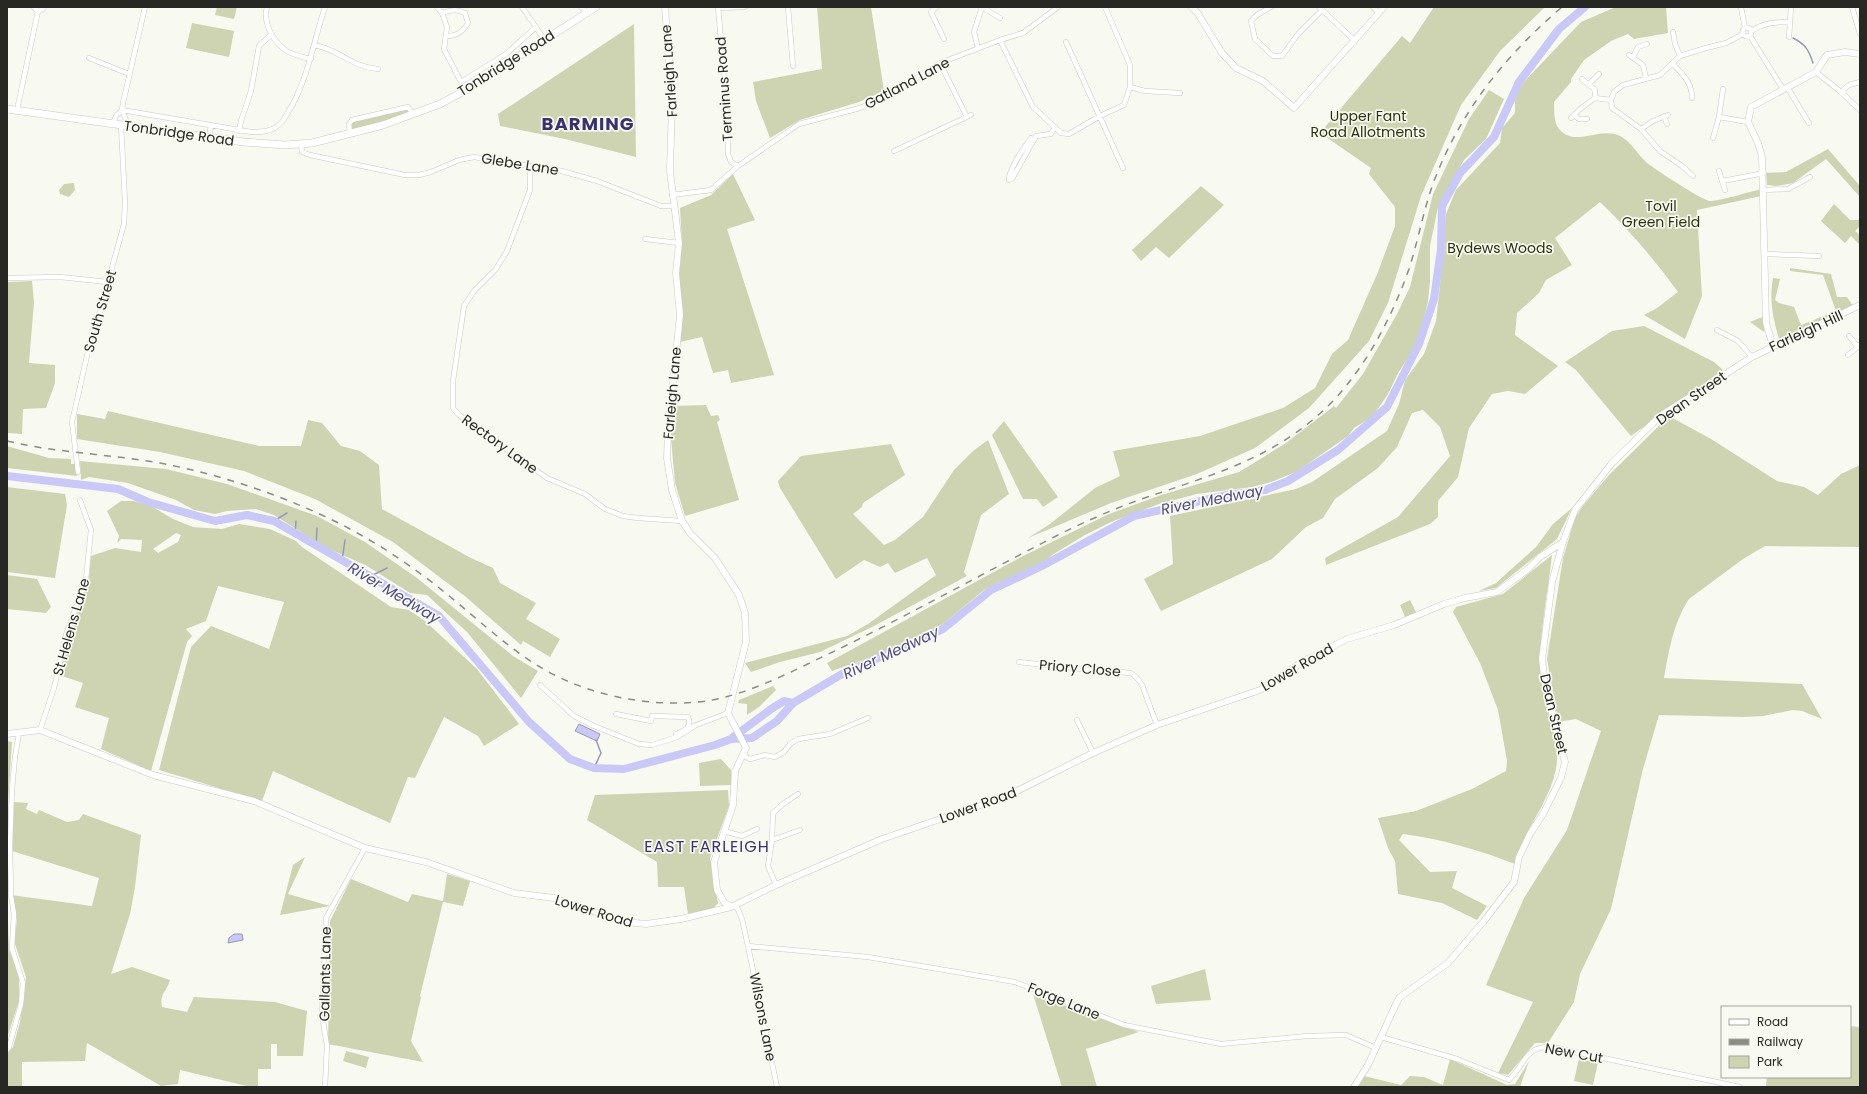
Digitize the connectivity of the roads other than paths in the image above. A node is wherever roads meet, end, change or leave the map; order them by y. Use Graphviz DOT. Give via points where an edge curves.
graph roads {
  1 [pos="34,7"];
  2 [pos="44,7"];
  3 [pos="145,7"];
  4 [pos="267,7"];
  5 [pos="324,7"];
  6 [pos="437,7"];
  7 [pos="522,7"];
  8 [pos="581,7"];
  9 [pos="596,7"];
  10 [pos="665,7"];
  11 [pos="745,7"];
  12 [pos="788,7"];
  13 [pos="937,7"];
  14 [pos="982,7"];
  15 [pos="1058,7"];
  16 [pos="1105,7"];
  17 [pos="1191,7"];
  18 [pos="1271,7"];
  19 [pos="1373,7"];
  20 [pos="1384,7"];
  21 [pos="1741,7"];
  22 [pos="1791,7"];
  23 [pos="1852,7"];
  24 [pos="718,8"];
  25 [pos="1320,8"];
  26 [pos="1199,9"];
  27 [pos="38,11"];
  28 [pos="442,13"];
  29 [pos="588,13"];
  30 [pos="1379,13"];
  31 [pos="1000,18"];
  32 [pos="1858,20"];
  33 [pos="1789,22"];
  34 [pos="536,27"];
  35 [pos="1745,28"];
  36 [pos="1673,32"];
  37 [pos="1750,33"];
  38 [pos="272,34"];
  39 [pos="1743,34"];
  40 [pos="1860,34"];
  41 [pos="447,36"];
  42 [pos="1790,37"];
  43 [pos="544,39"];
  44 [pos="944,39"];
  45 [pos="1000,40"];
  46 [pos="1355,41"];
  47 [pos="1066,42"];
  48 [pos="314,44"];
  49 [pos="1647,44"];
  50 [pos="978,48"];
  51 [pos="1860,54"];
  52 [pos="1680,56"];
  53 [pos="89,58"];
  54 [pos="311,59"];
  55 [pos="940,63"];
  56 [pos="1673,64"];
  57 [pos="793,66"];
  58 [pos="378,69"];
  59 [pos="1816,72"];
  60 [pos="129,74"];
  61 [pos="1599,74"];
  62 [pos="1582,78"];
  63 [pos="1646,78"];
  64 [pos="1860,82"];
  65 [pos="1589,84"];
  66 [pos="1130,87"];
  67 [pos="1785,88"];
  68 [pos="1723,89"];
  69 [pos="1842,92"];
  70 [pos="1180,93"];
  71 [pos="1595,98"];
  72 [pos="1692,98"];
  73 [pos="1611,100"];
  74 [pos="7,109"];
  75 [pos="17,110"];
  76 [pos="122,110"];
  77 [pos="1860,110"];
  78 [pos="413,114"];
  79 [pos="1100,116"];
  80 [pos="1719,117"];
  81 [pos="1586,119"];
  82 [pos="1748,122"];
  83 [pos="1809,123"];
  84 [pos="113,124"];
  85 [pos="1667,124"];
  86 [pos="124,125"];
  87 [pos="211,125"];
  88 [pos="1054,127"];
  89 [pos="1641,129"];
  90 [pos="239,131"];
  91 [pos="350,134"];
  92 [pos="209,137"];
  93 [pos="1713,138"];
  94 [pos="1034,140"];
  95 [pos="301,144"];
  96 [pos="894,152"];
  97 [pos="1021,153"];
  98 [pos="1026,158"];
  99 [pos="530,166"];
  100 [pos="738,166"];
  101 [pos="1123,168"];
  102 [pos="1719,171"];
  103 [pos="1764,173"];
  104 [pos="1693,176"];
  105 [pos="1810,177"];
  106 [pos="1723,181"];
  107 [pos="1725,190"];
  108 [pos="1764,190"];
  109 [pos="672,195"];
  110 [pos="673,206"];
  111 [pos="645,239"];
  112 [pos="679,243"];
  113 [pos="1765,254"];
  114 [pos="1819,256"];
  115 [pos="7,278"];
  116 [pos="108,282"];
  117 [pos="1860,305"];
  118 [pos="1717,330"];
  119 [pos="1849,336"];
  120 [pos="1773,346"];
  121 [pos="1859,346"];
  122 [pos="1848,355"];
  123 [pos="1752,357"];
  124 [pos="78,472"];
  125 [pos="80,500"];
  126 [pos="682,521"];
  127 [pos="1563,542"];
  128 [pos="1019,662"];
  129 [pos="540,686"];
  130 [pos="728,713"];
  131 [pos="616,714"];
  132 [pos="868,718"];
  133 [pos="1077,720"];
  134 [pos="1157,725"];
  135 [pos="40,730"];
  136 [pos="19,733"];
  137 [pos="7,734"];
  138 [pos="677,737"];
  139 [pos="744,753"];
  140 [pos="1093,753"];
  141 [pos="798,794"];
  142 [pos="757,829"];
  143 [pos="800,830"];
  144 [pos="724,831"];
  145 [pos="792,833"];
  146 [pos="794,839"];
  147 [pos="772,840"];
  148 [pos="365,848"];
  149 [pos="776,885"];
  150 [pos="721,898"];
  151 [pos="733,906"];
  152 [pos="717,911"];
  153 [pos="748,946"];
  154 [pos="1381,1036"];
  155 [pos="1376,1048"];
  156 [pos="7,1050"];
  157 [pos="325,1087"];
  158 [pos="777,1087"];
  159 [pos="1354,1087"];
  160 [pos="1740,1087"];
  1 -- 27 [label="street"];
  2 -- 27 [label="street"];
  3 -- 60 [label="street"];
  4 -- 38 [label="street" via="266,23"];
  5 -- 48 [label="street"];
  6 -- 28 [label="street"];
  7 -- 34 [label="street"];
  8 -- 29 [label="street"];
  9 -- 29 [label="main road, Tonbridge Road"];
  10 -- 109 [label="street, Farleigh Lane" via="672,102"];
  11 -- 24 [label="street"];
  12 -- 57 [label="street"];
  13 -- 44 [label="street" via="931,12"];
  14 -- 31 [label="street"];
  14 -- 50 [label="street" via="974,32"];
  15 -- 45 [label="street, Gatland Lane" via="1023,33"];
  16 -- 66 [label="street" via="1130,65"];
  17 -- 26 [label="street"];
  18 -- 25 [label="street" via="1251,21 1255,38 1273,56 1282,56"];
  19 -- 30 [label="street"];
  20 -- 30 [label="street"];
  21 -- 35 [label="street"];
  22 -- 33 [label="street"];
  23 -- 32 [label="street"];
  24 -- 100 [label="street, Terminus Road" via="727,107 728,154 731,162"];
  25 -- 46 [label="street"];
  26 -- 46 [label="street" via="1222,53 1236,68 1263,81 1294,108"];
  27 -- 75 [label="street"];
  28 -- 41 [label="street"];
  28 -- 41 [label="street" via="454,9 465,13 467,18 468,23 461,33"];
  29 -- 43 [label="main road, Tonbridge Road"];
  30 -- 46 [label="street"];
  32 -- 40 [label="street"];
  33 -- 37 [label="street" via="1760,25"];
  33 -- 42 [label="street"];
  34 -- 41 [label="street" via="506,54 461,82 444,49"];
  34 -- 43 [label="street"];
  35 -- 37 [label="street" via="1749,29"];
  35 -- 39 [label="street"];
  36 -- 52 [label="street"];
  37 -- 39 [label="street" via="1746,37"];
  37 -- 67 [label="street"];
  38 -- 54 [label="street" via="285,50"];
  38 -- 90 [label="street" via="260,46"];
  39 -- 52 [label="street" via="1726,43"];
  43 -- 78 [label="main road, Tonbridge Road" via="468,89 440,104"];
  45 -- 50 [label="street, Gatland Lane"];
  45 -- 88 [label="street" via="1033,107"];
  47 -- 79 [label="street"];
  48 -- 54 [label="street"];
  48 -- 58 [label="street" via="333,50 366,68"];
  49 -- 63 [label="street" via="1638,47 1631,56 1643,65"];
  50 -- 55 [label="street, Gatland Lane"];
  51 -- 59 [label="street" via="1845,52 1827,55"];
  52 -- 56 [label="street"];
  53 -- 60 [label="street"];
  54 -- 90 [label="street" via="301,88 282,123 264,132"];
  55 -- 96 [label="street" via="969,116 902,151"];
  55 -- 100 [label="street, Gatland Lane" via="890,95 860,108 799,124"];
  56 -- 63 [label="street" via="1660,75"];
  56 -- 72 [label="street" via="1688,80"];
  59 -- 67 [label="street"];
  59 -- 69 [label="street"];
  60 -- 76 [label="street"];
  61 -- 65 [label="street"];
  62 -- 65 [label="street"];
  63 -- 73 [label="street" via="1623,85 1614,92"];
  64 -- 69 [label="street" via="1849,85"];
  65 -- 71 [label="street" via="1595,90"];
  66 -- 70 [label="street" via="1145,91"];
  66 -- 79 [label="street" via="1124,105"];
  67 -- 82 [label="street" via="1750,107"];
  67 -- 83 [label="street"];
  68 -- 80 [label="street"];
  69 -- 77 [label="street"];
  71 -- 73 [label="street"];
  71 -- 81 [label="street" via="1572,116"];
  73 -- 89 [label="street" via="1612,108"];
  74 -- 75 [label="main road, Tonbridge Road"];
  75 -- 84 [label="main road, Tonbridge Road"];
  76 -- 84 [label="street"];
  76 -- 86 [label="street, South Street"];
  76 -- 87 [label="street"];
  78 -- 91 [label="main road, Tonbridge Road"];
  78 -- 91 [label="street" via="408,107 352,120 349,124"];
  79 -- 88 [label="street" via="1069,134 1061,133"];
  79 -- 101 [label="street"];
  80 -- 82 [label="street"];
  80 -- 93 [label="street"];
  82 -- 103 [label="street" via="1758,142"];
  84 -- 86 [label="main road, Tonbridge Road"];
  85 -- 89 [label="street" via="1666,115"];
  86 -- 92 [label="main road, Tonbridge Road"];
  86 -- 116 [label="street, South Street" via="124,224"];
  87 -- 90 [label="street"];
  87 -- 92 [label="street"];
  88 -- 94 [label="street" via="1050,134 1036,136"];
  89 -- 104 [label="street" via="1660,152"];
  91 -- 95 [label="main road, Tonbridge Road"];
  92 -- 95 [label="main road, Tonbridge Road" via="244,142"];
  94 -- 97 [label="street" via="1031,138"];
  94 -- 98 [label="street"];
  95 -- 99 [label="street, Glebe Lane" via="302,152 310,155 405,175 431,172 459,160 474,157"];
  97 -- 98 [label="street"];
  97 -- 98 [label="street" via="1009,175 1009,180"];
  99 -- 110 [label="street, Glebe Lane" via="562,170 660,206"];
  99 -- 126 [label="street, Rectory Lane" via="530,190 507,251 496,269 474,291 464,306 453,382 453,408 459,415 547,478 585,494 605,509 623,516"];
  100 -- 109 [label="street, Gatland Lane" via="711,190"];
  102 -- 106 [label="street"];
  103 -- 106 [label="street"];
  103 -- 108 [label="street"];
  105 -- 108 [label="street" via="1788,189"];
  106 -- 107 [label="street"];
  108 -- 113 [label="street"];
  109 -- 110 [label="street, Farleigh Lane"];
  110 -- 112 [label="street, Farleigh Lane"];
  111 -- 112 [label="street"];
  112 -- 126 [label="street, Farleigh Lane" via="676,272 680,315 667,446 672,490"];
  113 -- 114 [label="street"];
  113 -- 120 [label="street" via="1766,323"];
  115 -- 116 [label="street" via="60,277"];
  116 -- 124 [label="street, South Street" via="106,299 94,325 72,422"];
  117 -- 120 [label="street, Farleigh Hill"];
  118 -- 123 [label="street" via="1738,341"];
  119 -- 121 [label="street"];
  120 -- 123 [label="street, Farleigh Hill"];
  121 -- 122 [label="street"];
  123 -- 127 [label="street, Dean Street" via="1660,416 1622,452 1575,510"];
  125 -- 135 [label="street, St Helens Lane" via="91,530 86,579 66,635 54,688"];
  126 -- 130 [label="street, Farleigh Lane" via="690,533 716,558 739,595 745,613 746,642"];
  127 -- 134 [label="street, Lower Road" via="1497,592 1444,604 1394,625 1347,639 1304,661 1260,690"];
  127 -- 154 [label="street, Dean Street" via="1552,582 1542,659 1545,685 1565,762 1561,778 1519,857 1514,882 1448,963 1400,997"];
  128 -- 134 [label="street, Priory Close" via="1131,673 1142,685"];
  129 -- 138 [label="street" via="574,716 639,744 652,745"];
  130 -- 138 [label="street"];
  130 -- 139 [label="street" via="746,748"];
  131 -- 138 [label="street" via="651,721 652,716 688,718 688,729 676,734"];
  132 -- 139 [label="street" via="830,734 798,739 775,757 765,755 750,759"];
  133 -- 140 [label="street"];
  134 -- 140 [label="street, Lower Road"];
  135 -- 136 [label="street"];
  135 -- 148 [label="street, Lower Road" via="153,775 254,801"];
  136 -- 137 [label="street"];
  136 -- 156 [label="street" via="12,789 10,845 14,914 12,948 23,983 17,1025"];
  139 -- 144 [label="street" via="733,777 733,805"];
  140 -- 149 [label="street, Lower Road" via="1007,796 882,839"];
  141 -- 147 [label="street" via="773,813"];
  142 -- 144 [label="street" via="753,834 742,836"];
  143 -- 145 [label="street"];
  144 -- 150 [label="street" via="714,862 716,884"];
  145 -- 146 [label="street"];
  145 -- 147 [label="street"];
  147 -- 149 [label="street" via="768,866"];
  148 -- 152 [label="street, Lower Road" via="426,862 514,893 554,898 634,924 681,919"];
  148 -- 157 [label="street, Gallants Lane" via="326,918 322,1015 326,1046"];
  149 -- 151 [label="street, Lower Road"];
  150 -- 151 [label="street" via="726,905"];
  150 -- 152 [label="street"];
  151 -- 152 [label="street, Lower Road"];
  151 -- 153 [label="street, Wilsons Lane" via="742,919"];
  153 -- 155 [label="street, Forge Lane" via="868,957 1016,982 1124,1025 1221,1044 1346,1035"];
  153 -- 158 [label="street, Wilsons Lane"];
  154 -- 155 [label="street, Dean Street"];
  154 -- 160 [label="street, New Cut" via="1457,1060 1509,1080 1530,1052 1543,1046"];
  155 -- 159 [label="street, Dean Street"];
}
